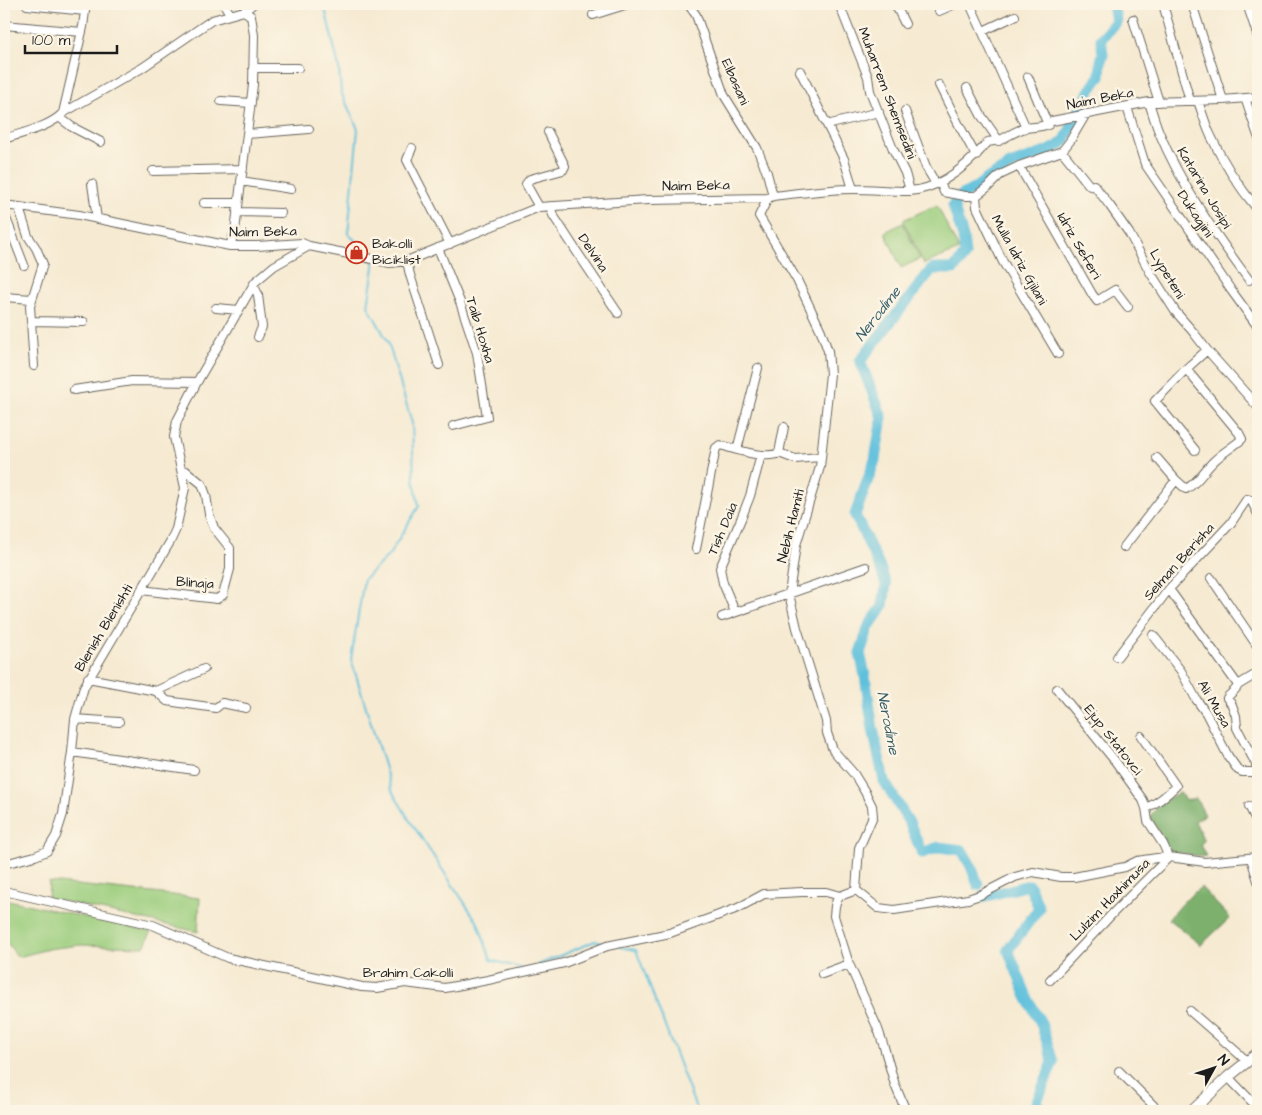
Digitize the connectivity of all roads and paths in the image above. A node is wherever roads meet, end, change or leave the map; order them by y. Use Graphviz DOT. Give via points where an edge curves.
graph roads {
  1 [pos="224,4"];
  2 [pos="253,4"];
  3 [pos="628,4"];
  4 [pos="688,4"];
  5 [pos="839,4"];
  6 [pos="895,4"];
  7 [pos="955,4"];
  8 [pos="970,4"];
  9 [pos="1163,4"];
  10 [pos="1192,4"];
  11 [pos="1247,4"];
  12 [pos="27,5"];
  13 [pos="244,11"];
  14 [pos="939,11"];
  15 [pos="230,14"];
  16 [pos="593,15"];
  17 [pos="1015,16"];
  18 [pos="1132,19"];
  19 [pos="904,24"];
  20 [pos="4,25"];
  21 [pos="982,31"];
  22 [pos="82,32"];
  23 [pos="1258,37"];
  24 [pos="253,68"];
  25 [pos="298,68"];
  26 [pos="800,71"];
  27 [pos="1028,77"];
  28 [pos="939,85"];
  29 [pos="967,88"];
  30 [pos="1258,97"];
  31 [pos="1245,98"];
  32 [pos="1190,100"];
  33 [pos="1222,100"];
  34 [pos="221,101"];
  35 [pos="1198,101"];
  36 [pos="1149,102"];
  37 [pos="1159,102"];
  38 [pos="251,103"];
  39 [pos="1127,107"];
  40 [pos="879,112"];
  41 [pos="905,112"];
  42 [pos="1086,114"];
  43 [pos="61,115"];
  44 [pos="827,125"];
  45 [pos="1048,125"];
  46 [pos="1026,128"];
  47 [pos="308,129"];
  48 [pos="548,132"];
  49 [pos="247,134"];
  50 [pos="1258,136"];
  51 [pos="4,139"];
  52 [pos="999,141"];
  53 [pos="101,142"];
  54 [pos="412,148"];
  55 [pos="1062,151"];
  56 [pos="976,156"];
  57 [pos="1019,166"];
  58 [pos="243,168"];
  59 [pos="153,171"];
  60 [pos="241,181"];
  61 [pos="92,184"];
  62 [pos="936,184"];
  63 [pos="291,189"];
  64 [pos="853,189"];
  65 [pos="910,191"];
  66 [pos="976,196"];
  67 [pos="770,197"];
  68 [pos="204,203"];
  69 [pos="238,203"];
  70 [pos="4,205"];
  71 [pos="550,206"];
  72 [pos="539,207"];
  73 [pos="20,208"];
  74 [pos="1258,210"];
  75 [pos="237,212"];
  76 [pos="4,213"];
  77 [pos="281,213"];
  78 [pos="97,219"];
  79 [pos="450,244"];
  80 [pos="230,246"];
  81 [pos="309,246"];
  82 [pos="438,248"];
  83 [pos="407,260"];
  84 [pos="24,265"];
  85 [pos="1249,280"];
  86 [pos="252,288"];
  87 [pos="4,297"];
  88 [pos="32,299"];
  89 [pos="1128,307"];
  90 [pos="216,308"];
  91 [pos="239,310"];
  92 [pos="618,313"];
  93 [pos="31,321"];
  94 [pos="84,322"];
  95 [pos="1258,327"];
  96 [pos="258,337"];
  97 [pos="1207,350"];
  98 [pos="1058,354"];
  99 [pos="439,365"];
  100 [pos="34,366"];
  101 [pos="758,368"];
  102 [pos="1186,369"];
  103 [pos="197,382"];
  104 [pos="74,390"];
  105 [pos="1258,407"];
  106 [pos="453,426"];
  107 [pos="784,427"];
  108 [pos="737,450"];
  109 [pos="1195,450"];
  110 [pos="779,453"];
  111 [pos="761,455"];
  112 [pos="820,457"];
  113 [pos="1157,458"];
  114 [pos="182,470"];
  115 [pos="1176,480"];
  116 [pos="1258,514"];
  117 [pos="1124,547"];
  118 [pos="696,548"];
  119 [pos="866,567"];
  120 [pos="1211,578"];
  121 [pos="1169,589"];
  122 [pos="141,590"];
  123 [pos="789,594"];
  124 [pos="735,612"];
  125 [pos="722,617"];
  126 [pos="1154,635"];
  127 [pos="1258,647"];
  128 [pos="1116,657"];
  129 [pos="204,668"];
  130 [pos="1258,673"];
  131 [pos="88,678"];
  132 [pos="1238,685"];
  133 [pos="1056,689"];
  134 [pos="156,691"];
  135 [pos="246,708"];
  136 [pos="75,719"];
  137 [pos="119,722"];
  138 [pos="1140,736"];
  139 [pos="72,752"];
  140 [pos="1258,768"];
  141 [pos="194,770"];
  142 [pos="1258,772"];
  143 [pos="1249,806"];
  144 [pos="1146,808"];
  145 [pos="1258,824"];
  146 [pos="1169,858"];
  147 [pos="1254,858"];
  148 [pos="4,864"];
  149 [pos="1258,881"];
  150 [pos="856,890"];
  151 [pos="4,891"];
  152 [pos="840,896"];
  153 [pos="849,964"];
  154 [pos="822,974"];
  155 [pos="1050,980"];
  156 [pos="1190,1012"];
  157 [pos="1258,1053"];
  158 [pos="1247,1061"];
  159 [pos="1119,1071"];
  160 [pos="1228,1077"];
  161 [pos="1258,1108"];
  162 [pos="906,1111"];
  163 [pos="1159,1111"];
  164 [pos="1192,1111"];
  1 -- 15 [label="street"];
  2 -- 13 [label="street"];
  3 -- 16 [label="street"];
  4 -- 67 [label="street, Elbasani" via="696,15 724,95 758,148 767,173"];
  5 -- 40 [label="street, Muharrem Shemsedini"];
  6 -- 19 [label="street"];
  7 -- 14 [label="street"];
  8 -- 21 [label="street"];
  9 -- 32 [label="street"];
  10 -- 33 [label="street"];
  11 -- 23 [label="street"];
  12 -- 22 [label="street" via="86,11"];
  13 -- 15 [label="street"];
  13 -- 24 [label="street" via="251,16 254,35"];
  15 -- 43 [label="street" via="212,20 142,68"];
  17 -- 21 [label="street"];
  18 -- 37 [label="street, Naim Beka"];
  20 -- 22 [label="street"];
  21 -- 46 [label="street"];
  22 -- 43 [label="street"];
  24 -- 25 [label="street"];
  24 -- 38 [label="street"];
  26 -- 44 [label="street"];
  27 -- 45 [label="street"];
  28 -- 56 [label="street"];
  29 -- 52 [label="street"];
  30 -- 31 [label="street, Naim Beka"];
  31 -- 33 [label="street, Naim Beka"];
  31 -- 50 [label="street"];
  32 -- 35 [label="street, Naim Beka"];
  32 -- 37 [label="street, Naim Beka"];
  33 -- 35 [label="street, Naim Beka"];
  34 -- 38 [label="street"];
  35 -- 74 [label="street" via="1224,162"];
  36 -- 37 [label="street, Naim Beka"];
  36 -- 39 [label="street, Naim Beka"];
  36 -- 85 [label="street, Katarina Josipi" via="1176,170"];
  38 -- 49 [label="street"];
  39 -- 42 [label="street, Naim Beka"];
  39 -- 95 [label="street, Dukagjini" via="1145,164"];
  40 -- 44 [label="street"];
  40 -- 65 [label="street, Muharrem Shemsedini"];
  41 -- 62 [label="street"];
  42 -- 45 [label="street, Naim Beka" via="1052,121"];
  42 -- 55 [label="street"];
  43 -- 51 [label="street" via="49,123"];
  43 -- 53 [label="street" via="72,127"];
  44 -- 64 [label="street" via="844,159"];
  45 -- 46 [label="street, Naim Beka"];
  46 -- 52 [label="street, Naim Beka"];
  47 -- 49 [label="street"];
  48 -- 72 [label="street" via="565,166 563,170 527,181"];
  49 -- 58 [label="street"];
  52 -- 56 [label="street, Naim Beka" via="988,142"];
  54 -- 79 [label="street" via="408,160"];
  55 -- 57 [label="street"];
  55 -- 97 [label="street, Lypeteni" via="1089,185 1094,184 1175,311"];
  56 -- 62 [label="street, Naim Beka" via="949,178"];
  57 -- 66 [label="street" via="1000,175"];
  57 -- 89 [label="street, Idriz Seferi" via="1097,301 1115,290"];
  58 -- 59 [label="street"];
  58 -- 60 [label="street"];
  60 -- 63 [label="street"];
  60 -- 69 [label="street"];
  61 -- 78 [label="street"];
  62 -- 65 [label="street, Naim Beka"];
  62 -- 66 [label="street" via="941,184 944,192"];
  64 -- 65 [label="street, Naim Beka"];
  64 -- 67 [label="street, Naim Beka"];
  66 -- 98 [label="street, Mulla Idriz Gjilani" via="977,207 1003,262"];
  67 -- 71 [label="street, Naim Beka"];
  67 -- 112 [label="street, Nebih Hamiti" via="758,216 797,280 828,351 830,374"];
  68 -- 69 [label="street"];
  69 -- 75 [label="street"];
  70 -- 73 [label="street, Naim Beka"];
  71 -- 72 [label="street, Naim Beka"];
  71 -- 92 [label="street, Delvina"];
  72 -- 79 [label="street, Naim Beka"];
  73 -- 78 [label="street, Naim Beka"];
  73 -- 88 [label="street" via="28,236 43,264"];
  75 -- 77 [label="street"];
  75 -- 80 [label="street"];
  76 -- 84 [label="street"];
  78 -- 80 [label="street, Naim Beka"];
  79 -- 82 [label="street, Naim Beka"];
  80 -- 81 [label="street, Naim Beka" via="302,242"];
  81 -- 83 [label="street, Naim Beka" via="390,263"];
  81 -- 86 [label="street, Blenish Blenishti" via="274,266"];
  82 -- 83 [label="street, Naim Beka"];
  82 -- 106 [label="street, Taib Hoxha" via="477,353 487,417"];
  83 -- 99 [label="street"];
  86 -- 91 [label="street, Blenish Blenishti"];
  86 -- 96 [label="street" via="258,295 262,327"];
  87 -- 88 [label="street"];
  88 -- 93 [label="street"];
  90 -- 91 [label="street"];
  91 -- 103 [label="street, Blenish Blenishti"];
  93 -- 94 [label="street"];
  93 -- 100 [label="street"];
  97 -- 102 [label="street"];
  97 -- 105 [label="street, Lypeteni"];
  101 -- 108 [label="street"];
  102 -- 109 [label="street" via="1155,401"];
  102 -- 115 [label="street" via="1242,439 1214,461 1194,484 1186,488"];
  103 -- 104 [label="street" via="132,381"];
  103 -- 114 [label="street, Blenish Blenishti" via="177,421 174,437"];
  107 -- 110 [label="street"];
  108 -- 111 [label="street"];
  108 -- 118 [label="street" via="720,445 716,448"];
  110 -- 111 [label="street"];
  110 -- 112 [label="street" via="795,459"];
  111 -- 124 [label="street, Tish Daia" via="750,496 720,568"];
  112 -- 123 [label="street, Nebih Hamiti" via="820,467 796,545"];
  113 -- 115 [label="street"];
  114 -- 122 [label="street, Blenish Blenishti" via="185,488 176,529"];
  114 -- 122 [label="street, Blinaja" via="202,484 214,528 230,548 230,569 223,595 217,599"];
  115 -- 117 [label="street"];
  116 -- 121 [label="street, Selman Berisha" via="1252,500 1247,499 1230,523"];
  119 -- 123 [label="street"];
  120 -- 127 [label="street"];
  121 -- 128 [label="street, Selman Berisha"];
  121 -- 132 [label="street"];
  122 -- 131 [label="street, Blenish Blenishti"];
  123 -- 124 [label="street"];
  123 -- 150 [label="street, Nebih Hamiti" via="833,750 854,774 872,806 873,816 859,848"];
  124 -- 125 [label="street"];
  126 -- 142 [label="street, Ali Musa" via="1181,671 1238,770"];
  129 -- 134 [label="street"];
  130 -- 132 [label="street"];
  131 -- 134 [label="street"];
  131 -- 136 [label="street, Blenish Blenishti"];
  132 -- 140 [label="street" via="1227,698 1236,716 1237,728"];
  133 -- 144 [label="street, Ejup Statovci" via="1131,783"];
  134 -- 135 [label="street" via="167,701 216,708 222,703"];
  136 -- 137 [label="street"];
  136 -- 139 [label="street, Blenish Blenishti"];
  138 -- 144 [label="street, Ejup Statovci" via="1176,786"];
  139 -- 141 [label="street"];
  139 -- 148 [label="street, Blenish Blenishti" via="64,814 56,836 47,850"];
  143 -- 145 [label="street"];
  144 -- 146 [label="street, Ejup Statovci" via="1148,821"];
  146 -- 147 [label="street" via="1205,862"];
  146 -- 150 [label="street, Lulzim Haxhimusa" via="1137,861 1074,877 1033,872 968,899 894,910 878,908"];
  146 -- 155 [label="street, Lulzim Haxhimusa"];
  147 -- 149 [label="street"];
  150 -- 152 [label="street"];
  151 -- 152 [label="street, Brahim Cakolli" via="153,925 228,958 377,988 405,983 445,988 564,963 607,946 670,933 738,908 764,894 826,892"];
  152 -- 153 [label="street" via="836,900 834,916"];
  153 -- 154 [label="street"];
  153 -- 162 [label="street" via="878,1029"];
  156 -- 158 [label="street"];
  157 -- 158 [label="main road"];
  158 -- 160 [label="main road"];
  159 -- 163 [label="street"];
  160 -- 161 [label="street"];
  160 -- 164 [label="main road"];
}
